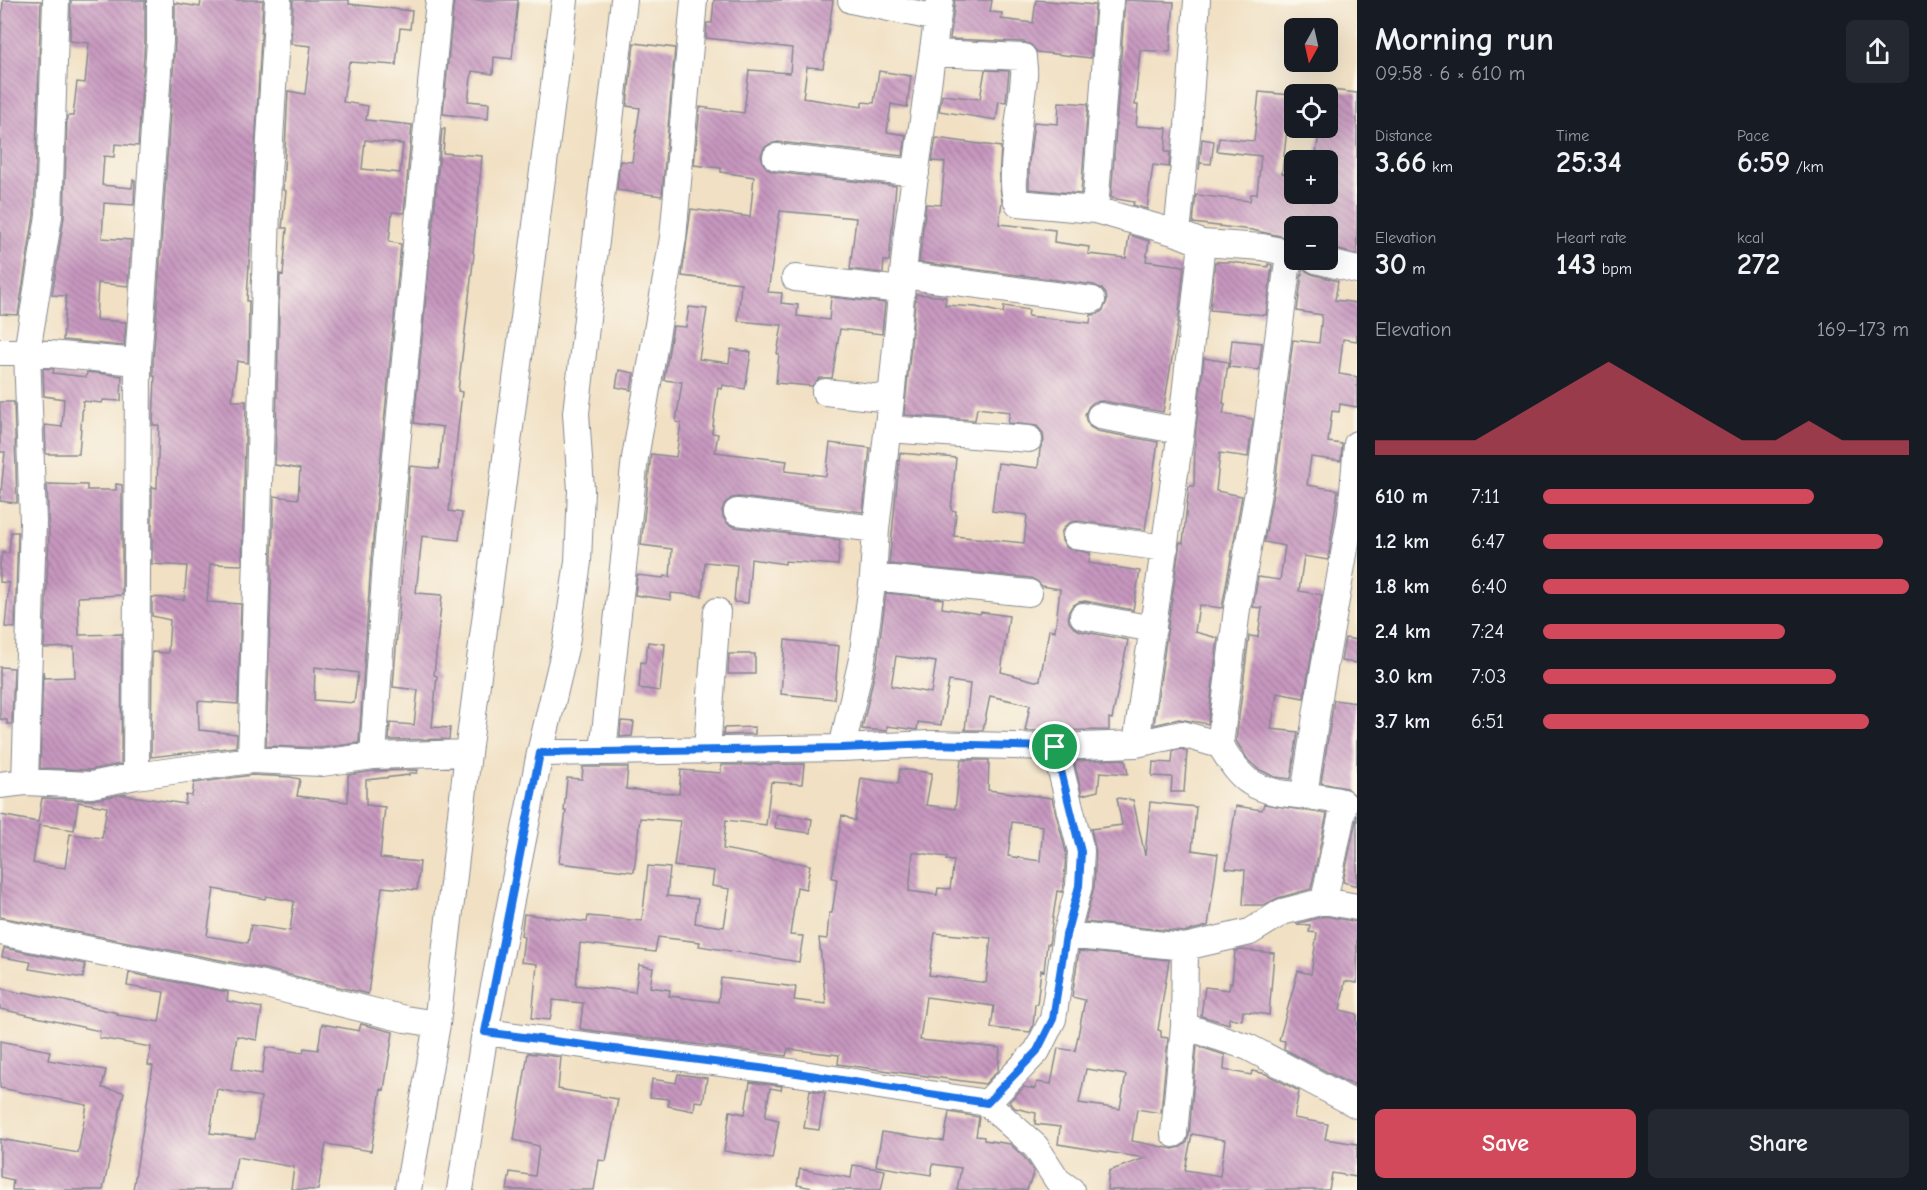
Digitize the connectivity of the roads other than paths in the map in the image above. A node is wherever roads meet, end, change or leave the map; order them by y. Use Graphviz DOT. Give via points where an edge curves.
graph roads {
  1 [pos="56,0"];
  2 [pos="160,0"];
  3 [pos="278,0"];
  4 [pos="439,0"];
  5 [pos="565,0"];
  6 [pos="624,0"];
  7 [pos="694,0"];
  8 [pos="851,0"];
  9 [pos="1110,0"];
  10 [pos="1197,0"];
  11 [pos="938,9"];
  12 [pos="933,53"];
  13 [pos="776,156"];
  14 [pos="916,173"];
  15 [pos="1095,210"];
  16 [pos="1177,233"];
  17 [pos="1202,243"];
  18 [pos="1284,251"];
  19 [pos="1338,265"];
  20 [pos="1290,270"];
  21 [pos="1357,270"];
  22 [pos="795,278"];
  23 [pos="902,282"];
  24 [pos="1092,300"];
  25 [pos="0,352"];
  26 [pos="27,352"];
  27 [pos="138,362"];
  28 [pos="825,392"];
  29 [pos="891,399"];
  30 [pos="1100,416"];
  31 [pos="888,429"];
  32 [pos="1181,431"];
  33 [pos="1029,439"];
  34 [pos="1357,444"];
  35 [pos="737,512"];
  36 [pos="876,529"];
  37 [pos="1076,536"];
  38 [pos="1165,548"];
  39 [pos="873,577"];
  40 [pos="1029,593"];
  41 [pos="717,611"];
  42 [pos="1083,616"];
  43 [pos="1153,629"];
  44 [pos="1136,744"];
  45 [pos="1220,745"];
  46 [pos="1055,747"];
  47 [pos="842,748"];
  48 [pos="603,751"];
  49 [pos="708,751"];
  50 [pos="468,753"];
  51 [pos="540,753"];
  52 [pos="373,756"];
  53 [pos="251,760"];
  54 [pos="136,776"];
  55 [pos="12,783"];
  56 [pos="1304,795"];
  57 [pos="1324,901"];
  58 [pos="1357,907"];
  59 [pos="0,932"];
  60 [pos="1066,935"];
  61 [pos="1185,948"];
  62 [pos="436,1024"];
  63 [pos="1184,1026"];
  64 [pos="485,1032"];
  65 [pos="987,1103"];
  66 [pos="1357,1105"];
  67 [pos="1174,1134"];
  68 [pos="1062,1187"];
  69 [pos="408,1190"];
  70 [pos="460,1190"];
  1 -- 26 [label="street" via="49,216"];
  2 -- 27 [label="street"];
  3 -- 53 [label="street" via="268,175"];
  4 -- 52 [label="street" via="386,562"];
  5 -- 50 [label="street"];
  6 -- 51 [label="street" via="576,413 581,490 578,562 566,644"];
  7 -- 48 [label="street" via="673,238 635,458"];
  8 -- 11 [label="street"];
  9 -- 15 [label="street"];
  10 -- 16 [label="street"];
  11 -- 12 [label="street"];
  12 -- 14 [label="street"];
  12 -- 15 [label="street" via="1023,57 1015,198 1023,204"];
  13 -- 14 [label="street"];
  14 -- 23 [label="street"];
  15 -- 16 [label="street"];
  16 -- 17 [label="street"];
  17 -- 18 [label="street"];
  17 -- 32 [label="street"];
  19 -- 21 [label="street"];
  20 -- 45 [label="street"];
  22 -- 23 [label="street"];
  23 -- 24 [label="street"];
  23 -- 29 [label="street"];
  25 -- 26 [label="street"];
  26 -- 27 [label="street"];
  26 -- 55 [label="street" via="33,522"];
  27 -- 54 [label="street"];
  28 -- 29 [label="street"];
  29 -- 31 [label="street"];
  30 -- 32 [label="street"];
  31 -- 33 [label="street"];
  31 -- 36 [label="street"];
  32 -- 38 [label="street"];
  34 -- 56 [label="street" via="1351,514"];
  35 -- 36 [label="street"];
  36 -- 39 [label="street"];
  37 -- 38 [label="street"];
  38 -- 43 [label="street"];
  39 -- 40 [label="street"];
  39 -- 47 [label="street" via="862,659"];
  41 -- 49 [label="street"];
  42 -- 43 [label="street"];
  43 -- 44 [label="street"];
  44 -- 45 [label="street" via="1182,734"];
  44 -- 46 [label="street"];
  45 -- 56 [label="street" via="1249,782 1271,791"];
  46 -- 47 [label="street" via="930,744"];
  46 -- 60 [label="street" via="1081,852 1079,886"];
  47 -- 49 [label="street"];
  48 -- 49 [label="street"];
  48 -- 51 [label="street"];
  50 -- 52 [label="street"];
  50 -- 62 [label="street"];
  51 -- 64 [label="street"];
  52 -- 53 [label="street" via="322,763"];
  53 -- 54 [label="street"];
  54 -- 55 [label="street" via="91,785"];
  56 -- 57 [label="street" via="1344,804"];
  57 -- 58 [label="street"];
  57 -- 61 [label="street" via="1282,912 1250,932"];
  59 -- 62 [label="street" via="258,983"];
  60 -- 61 [label="street"];
  60 -- 65 [label="street" via="1053,1019 1037,1051"];
  61 -- 63 [label="street"];
  62 -- 69 [label="street"];
  63 -- 66 [label="street" via="1248,1047"];
  63 -- 67 [label="street"];
  64 -- 65 [label="street" via="797,1073"];
  64 -- 70 [label="street"];
  65 -- 68 [label="street" via="1036,1147"];
}
